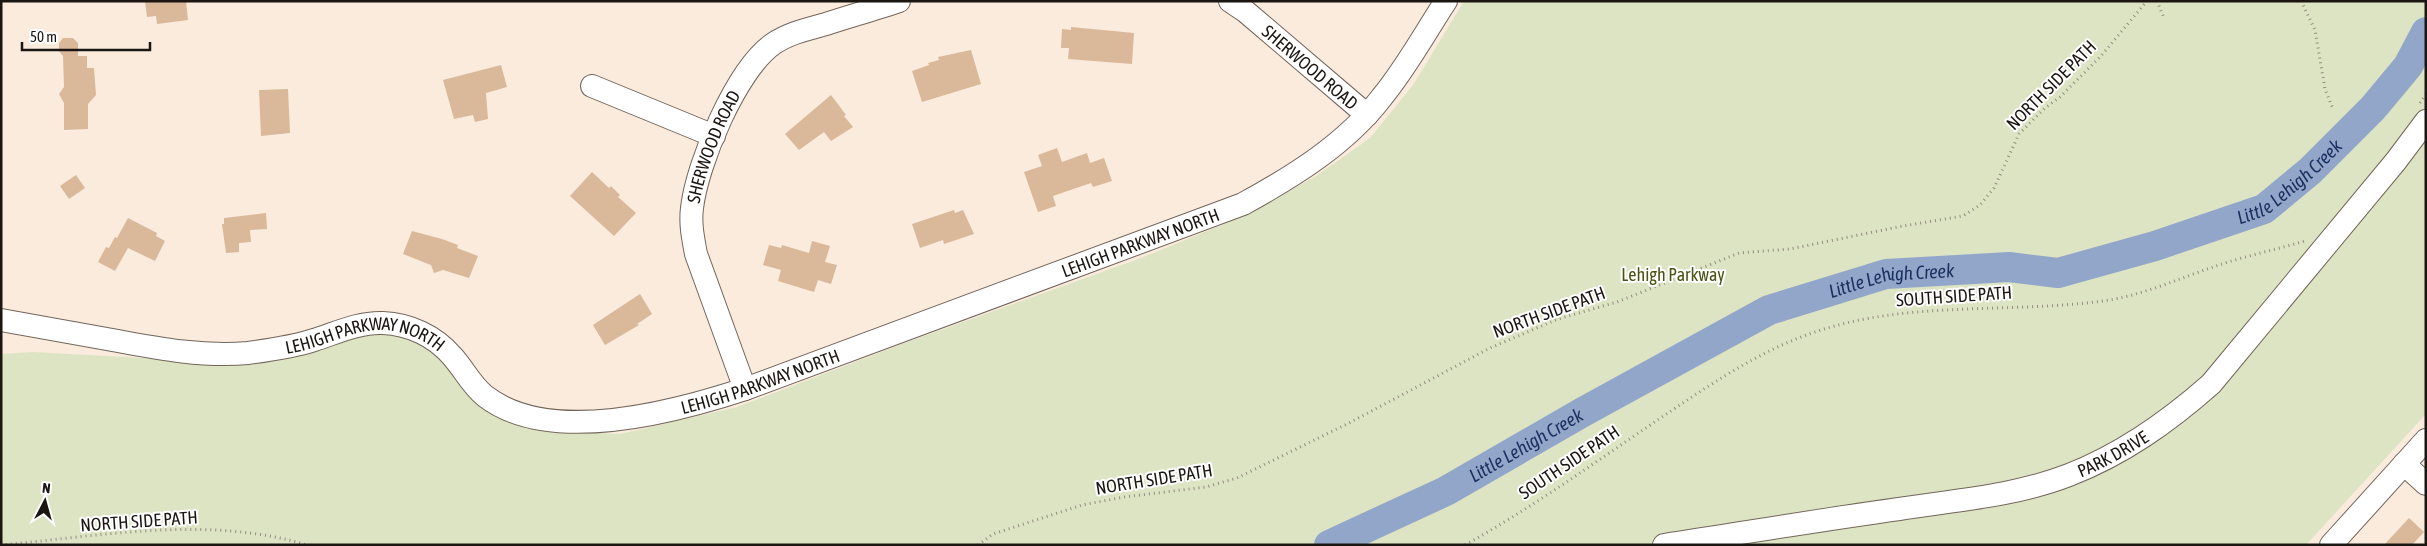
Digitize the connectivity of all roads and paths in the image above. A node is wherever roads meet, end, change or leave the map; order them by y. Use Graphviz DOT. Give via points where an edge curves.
graph roads {
  1 [pos="899,1"];
  2 [pos="1230,1"];
  3 [pos="1446,1"];
  4 [pos="2147,1"];
  5 [pos="2157,1"];
  6 [pos="2301,1"];
  7 [pos="2164,18"];
  8 [pos="592,86"];
  9 [pos="2426,94"];
  10 [pos="2332,109"];
  11 [pos="2422,113"];
  12 [pos="1367,116"];
  13 [pos="714,136"];
  14 [pos="2310,240"];
  15 [pos="1,320"];
  16 [pos="745,389"];
  17 [pos="2426,440"];
  18 [pos="2404,464"];
  19 [pos="2426,484"];
  20 [pos="1,545"];
  21 [pos="307,545"];
  22 [pos="978,545"];
  23 [pos="1465,545"];
  24 [pos="1664,545"];
  25 [pos="2331,545"];
  1 -- 13 [label="street, SHERWOOD ROAD" via="791,34 773,44 748,69"];
  2 -- 12 [label="street, SHERWOOD ROAD" via="1245,10"];
  3 -- 12 [label="street, LEHIGH PARKWAY NORTH"];
  4 -- 22 [label="path, NORTH SIDE PATH" via="2101,56 2018,134 1994,188 1980,205 1962,216 1790,250 1739,254 1490,348 1237,478 1206,487 1082,505 993,534"];
  5 -- 7 [label="path"];
  6 -- 10 [label="path" via="2315,30 2325,89"];
  8 -- 13 [label="street"];
  9 -- 11 [label="path"];
  11 -- 24 [label="street, PARK DRIVE" via="2396,161 2211,384 2179,413 2108,458 2069,475 2007,493"];
  12 -- 16 [label="street, LEHIGH PARKWAY NORTH" via="1307,166 1243,204"];
  13 -- 16 [label="street, SHERWOOD ROAD" via="699,178 691,231 696,254"];
  14 -- 23 [label="path, SOUTH SIDE PATH" via="2104,301 1893,314 1812,333 1753,359 1713,383"];
  15 -- 16 [label="street, LEHIGH PARKWAY NORTH" via="172,351 212,354 279,349 363,324 403,326 422,332 439,343 453,356 470,381 500,406 519,414 557,420 622,420 662,413"];
  17 -- 18 [label="street"];
  18 -- 19 [label="street"];
  18 -- 25 [label="street"];
  20 -- 21 [label="path, NORTH SIDE PATH" via="166,529 251,532 275,535"];
}
